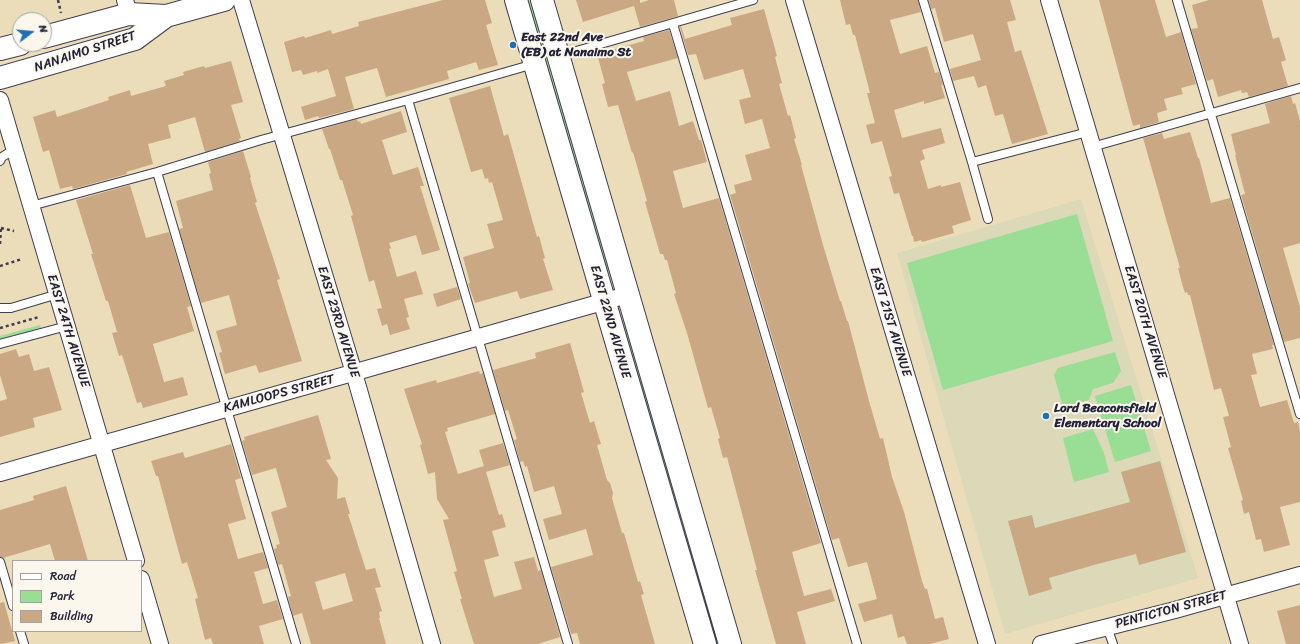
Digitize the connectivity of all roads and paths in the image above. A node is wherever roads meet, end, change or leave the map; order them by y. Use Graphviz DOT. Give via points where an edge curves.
graph roads {
  1 [pos="58,0"];
  2 [pos="224,0"];
  3 [pos="241,0"];
  4 [pos="516,0"];
  5 [pos="542,0"];
  6 [pos="753,0"];
  7 [pos="794,0"];
  8 [pos="923,0"];
  9 [pos="1049,0"];
  10 [pos="1177,0"];
  11 [pos="127,7"];
  12 [pos="61,13"];
  13 [pos="166,16"];
  14 [pos="673,24"];
  15 [pos="52,34"];
  16 [pos="12,46"];
  17 [pos="0,49"];
  18 [pos="558,57"];
  19 [pos="534,64"];
  20 [pos="0,78"];
  21 [pos="1300,88"];
  22 [pos="0,100"];
  23 [pos="408,100"];
  24 [pos="1211,113"];
  25 [pos="1088,132"];
  26 [pos="281,135"];
  27 [pos="1092,147"];
  28 [pos="15,149"];
  29 [pos="0,161"];
  30 [pos="972,162"];
  31 [pos="157,172"];
  32 [pos="31,206"];
  33 [pos="988,220"];
  34 [pos="1,228"];
  35 [pos="14,231"];
  36 [pos="0,244"];
  37 [pos="22,259"];
  38 [pos="0,266"];
  39 [pos="58,294"];
  40 [pos="627,295"];
  41 [pos="605,302"];
  42 [pos="0,308"];
  43 [pos="39,316"];
  44 [pos="67,326"];
  45 [pos="0,328"];
  46 [pos="478,338"];
  47 [pos="0,344"];
  48 [pos="354,373"];
  49 [pos="226,408"];
  50 [pos="1300,414"];
  51 [pos="102,444"];
  52 [pos="0,473"];
  53 [pos="136,560"];
  54 [pos="0,562"];
  55 [pos="1300,575"];
  56 [pos="142,581"];
  57 [pos="1226,595"];
  58 [pos="12,603"];
  59 [pos="1107,627"];
  60 [pos="20,632"];
  61 [pos="24,644"];
  62 [pos="160,644"];
  63 [pos="296,644"];
  64 [pos="432,644"];
  65 [pos="568,644"];
  66 [pos="705,644"];
  67 [pos="730,644"];
  68 [pos="857,644"];
  69 [pos="987,644"];
  70 [pos="1041,644"];
  71 [pos="1113,644"];
  72 [pos="1240,644"];
  1 -- 12 [label="path"];
  2 -- 13 [label="street, NANAIMO STREET"];
  3 -- 26 [label="street, EAST 23RD AVENUE"];
  4 -- 19 [label="street, EAST 22ND AVENUE"];
  5 -- 18 [label="street, EAST 22ND AVENUE"];
  6 -- 14 [label="lane"];
  7 -- 69 [label="street, EAST 21ST AVENUE"];
  8 -- 30 [label="lane"];
  9 -- 25 [label="street, EAST 20TH AVENUE"];
  10 -- 24 [label="lane"];
  11 -- 13 [label="street, NANAIMO STREET"];
  11 -- 15 [label="street, NANAIMO STREET"];
  13 -- 20 [label="street, NANAIMO STREET" via="135,39"];
  14 -- 18 [label="lane"];
  14 -- 68 [label="lane"];
  16 -- 17 [label="street"];
  18 -- 40 [label="street, EAST 22ND AVENUE"];
  19 -- 23 [label="lane"];
  19 -- 41 [label="street, EAST 22ND AVENUE"];
  21 -- 24 [label="lane"];
  22 -- 28 [label="street, EAST 24TH AVENUE"];
  23 -- 26 [label="lane"];
  23 -- 46 [label="lane"];
  24 -- 27 [label="lane"];
  24 -- 50 [label="lane"];
  25 -- 27 [label="street, EAST 20TH AVENUE"];
  25 -- 30 [label="lane"];
  26 -- 31 [label="lane"];
  26 -- 48 [label="street, EAST 23RD AVENUE"];
  27 -- 57 [label="street, EAST 20TH AVENUE"];
  28 -- 29 [label="lane"];
  28 -- 32 [label="street, EAST 24TH AVENUE"];
  30 -- 33 [label="lane"];
  31 -- 32 [label="lane"];
  31 -- 49 [label="lane"];
  32 -- 39 [label="street, EAST 24TH AVENUE"];
  34 -- 35 [label="path"];
  34 -- 36 [label="path"];
  37 -- 38 [label="path"];
  39 -- 42 [label="lane" via="11,308"];
  39 -- 44 [label="street, EAST 24TH AVENUE"];
  40 -- 41 [label="street, KAMLOOPS STREET"];
  40 -- 67 [label="street, EAST 22ND AVENUE"];
  41 -- 46 [label="street, KAMLOOPS STREET"];
  41 -- 66 [label="street, EAST 22ND AVENUE"];
  43 -- 45 [label="path"];
  44 -- 47 [label="lane"];
  44 -- 51 [label="street, EAST 24TH AVENUE"];
  46 -- 48 [label="street, KAMLOOPS STREET"];
  46 -- 65 [label="lane"];
  48 -- 49 [label="street, KAMLOOPS STREET"];
  48 -- 64 [label="street, EAST 23RD AVENUE"];
  49 -- 51 [label="street, KAMLOOPS STREET"];
  49 -- 63 [label="lane"];
  51 -- 52 [label="street, KAMLOOPS STREET"];
  51 -- 53 [label="street, EAST 24TH AVENUE"];
  54 -- 58 [label="lane"];
  55 -- 57 [label="street, PENTICTON STREET"];
  56 -- 62 [label="street"];
  57 -- 59 [label="street, PENTICTON STREET"];
  57 -- 72 [label="street, EAST 20TH AVENUE"];
  59 -- 70 [label="street, PENTICTON STREET"];
  59 -- 71 [label="lane"];
  60 -- 61 [label="lane"];
}
